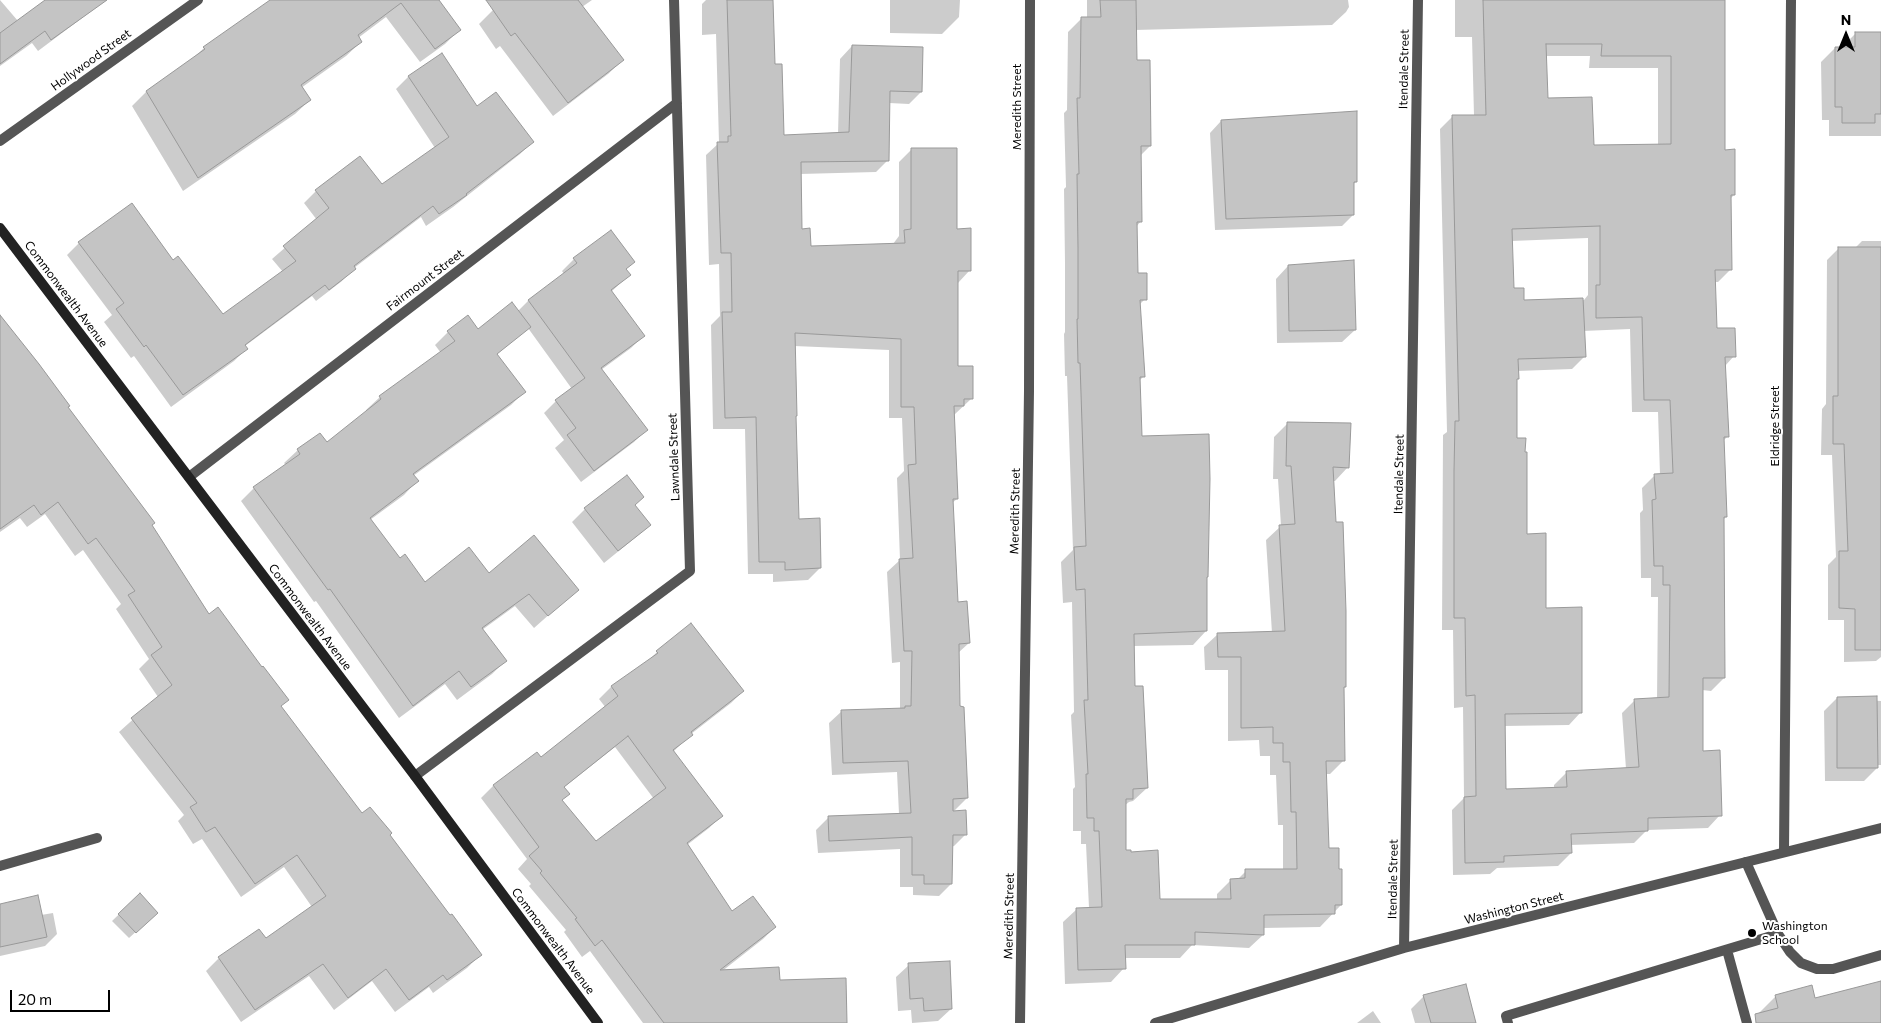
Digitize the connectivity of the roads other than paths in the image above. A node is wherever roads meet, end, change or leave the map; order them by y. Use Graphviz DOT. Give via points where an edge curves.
graph roads {
  1 [pos="198,0"];
  2 [pos="674,0"];
  3 [pos="1030,0"];
  4 [pos="1418,0"];
  5 [pos="1791,0"];
  6 [pos="677,103"];
  7 [pos="0,141"];
  8 [pos="0,228"];
  9 [pos="189,477"];
  10 [pos="415,776"];
  11 [pos="1881,828"];
  12 [pos="97,838"];
  13 [pos="1784,852"];
  14 [pos="1746,862"];
  15 [pos="0,866"];
  16 [pos="1778,934"];
  17 [pos="1404,948"];
  18 [pos="1727,950"];
  19 [pos="1881,955"];
  20 [pos="598,1023"];
  21 [pos="1020,1023"];
  22 [pos="1155,1023"];
  23 [pos="1508,1023"];
  24 [pos="1747,1023"];
  1 -- 7 [label="street, Hollywood Street"];
  2 -- 6 [label="street, Lawndale Street"];
  3 -- 21 [label="street, Meredith Street" via="1029,391"];
  4 -- 17 [label="street, Itendale Street"];
  5 -- 13 [label="street, Eldridge Street"];
  6 -- 9 [label="street, Fairmount Street"];
  6 -- 10 [label="street, Lawndale Street" via="690,571"];
  8 -- 9 [label="street, Commonwealth Avenue"];
  9 -- 10 [label="street, Commonwealth Avenue"];
  10 -- 20 [label="street, Commonwealth Avenue"];
  11 -- 13 [label="street, Washington Street"];
  12 -- 15 [label="street"];
  13 -- 14 [label="street, Washington Street"];
  14 -- 16 [label="street"];
  14 -- 17 [label="street, Washington Street"];
  16 -- 18 [label="street"];
  16 -- 19 [label="street" via="1801,963 1817,969 1832,969"];
  17 -- 22 [label="street, Washington Street"];
  18 -- 23 [label="street" via="1506,1016"];
  18 -- 24 [label="street"];
}
